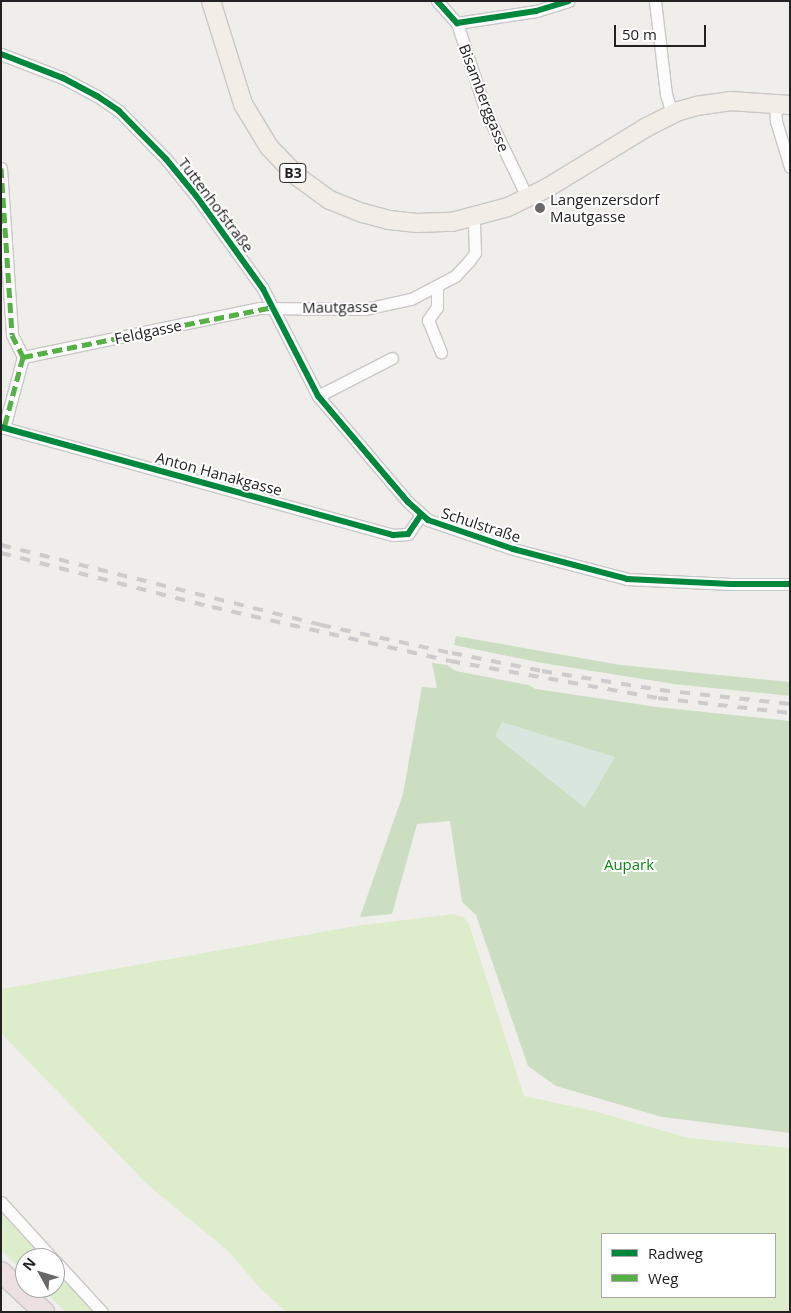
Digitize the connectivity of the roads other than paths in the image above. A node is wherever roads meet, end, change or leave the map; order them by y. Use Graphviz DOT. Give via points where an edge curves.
graph roads {
  1 [pos="211,1"];
  2 [pos="437,1"];
  3 [pos="569,1"];
  4 [pos="655,1"];
  5 [pos="457,23"];
  6 [pos="1,54"];
  7 [pos="783,104"];
  8 [pos="672,114"];
  9 [pos="790,167"];
  10 [pos="1,168"];
  11 [pos="528,199"];
  12 [pos="474,218"];
  13 [pos="437,288"];
  14 [pos="273,307"];
  15 [pos="441,353"];
  16 [pos="23,357"];
  17 [pos="392,358"];
  18 [pos="318,396"];
  19 [pos="3,427"];
  20 [pos="422,516"];
  21 [pos="790,584"];
  22 [pos="1,1202"];
  23 [pos="43,1248"];
  24 [pos="1,1272"];
  25 [pos="65,1272"];
  26 [pos="44,1312"];
  27 [pos="102,1312"];
  1 -- 12 [label="main road, B3" via="247,112 269,147 298,177 330,200 375,217 432,223"];
  2 -- 5 [label="street, Bisamberggasse"];
  3 -- 5 [label="street" via="536,11"];
  4 -- 8 [label="street" via="666,94"];
  5 -- 11 [label="street, Bisamberggasse" via="486,112"];
  6 -- 14 [label="street, Tuttenhofstraße" via="63,78 119,112 166,159 197,197"];
  7 -- 8 [label="main road, B3" via="730,101 696,106"];
  7 -- 9 [label="street" via="776,121"];
  8 -- 11 [label="main road, B3"];
  10 -- 16 [label="street" via="12,335"];
  11 -- 12 [label="main road, B3"];
  12 -- 13 [label="street, Mautgasse" via="475,253 455,276"];
  13 -- 14 [label="street, Mautgasse" via="411,299 365,309"];
  13 -- 15 [label="street" via="437,308 428,320"];
  14 -- 16 [label="street, Feldgasse"];
  14 -- 18 [label="street, Schulstraße"];
  16 -- 19 [label="street"];
  17 -- 18 [label="street"];
  18 -- 20 [label="street, Schulstraße"];
  19 -- 20 [label="street, Anton Hanakgasse" via="393,534 408,534"];
  20 -- 21 [label="street, Schulstraße" via="513,549 627,578"];
  22 -- 23 [label="street"];
  24 -- 26 [label="highway"];
  25 -- 27 [label="street"];
}
